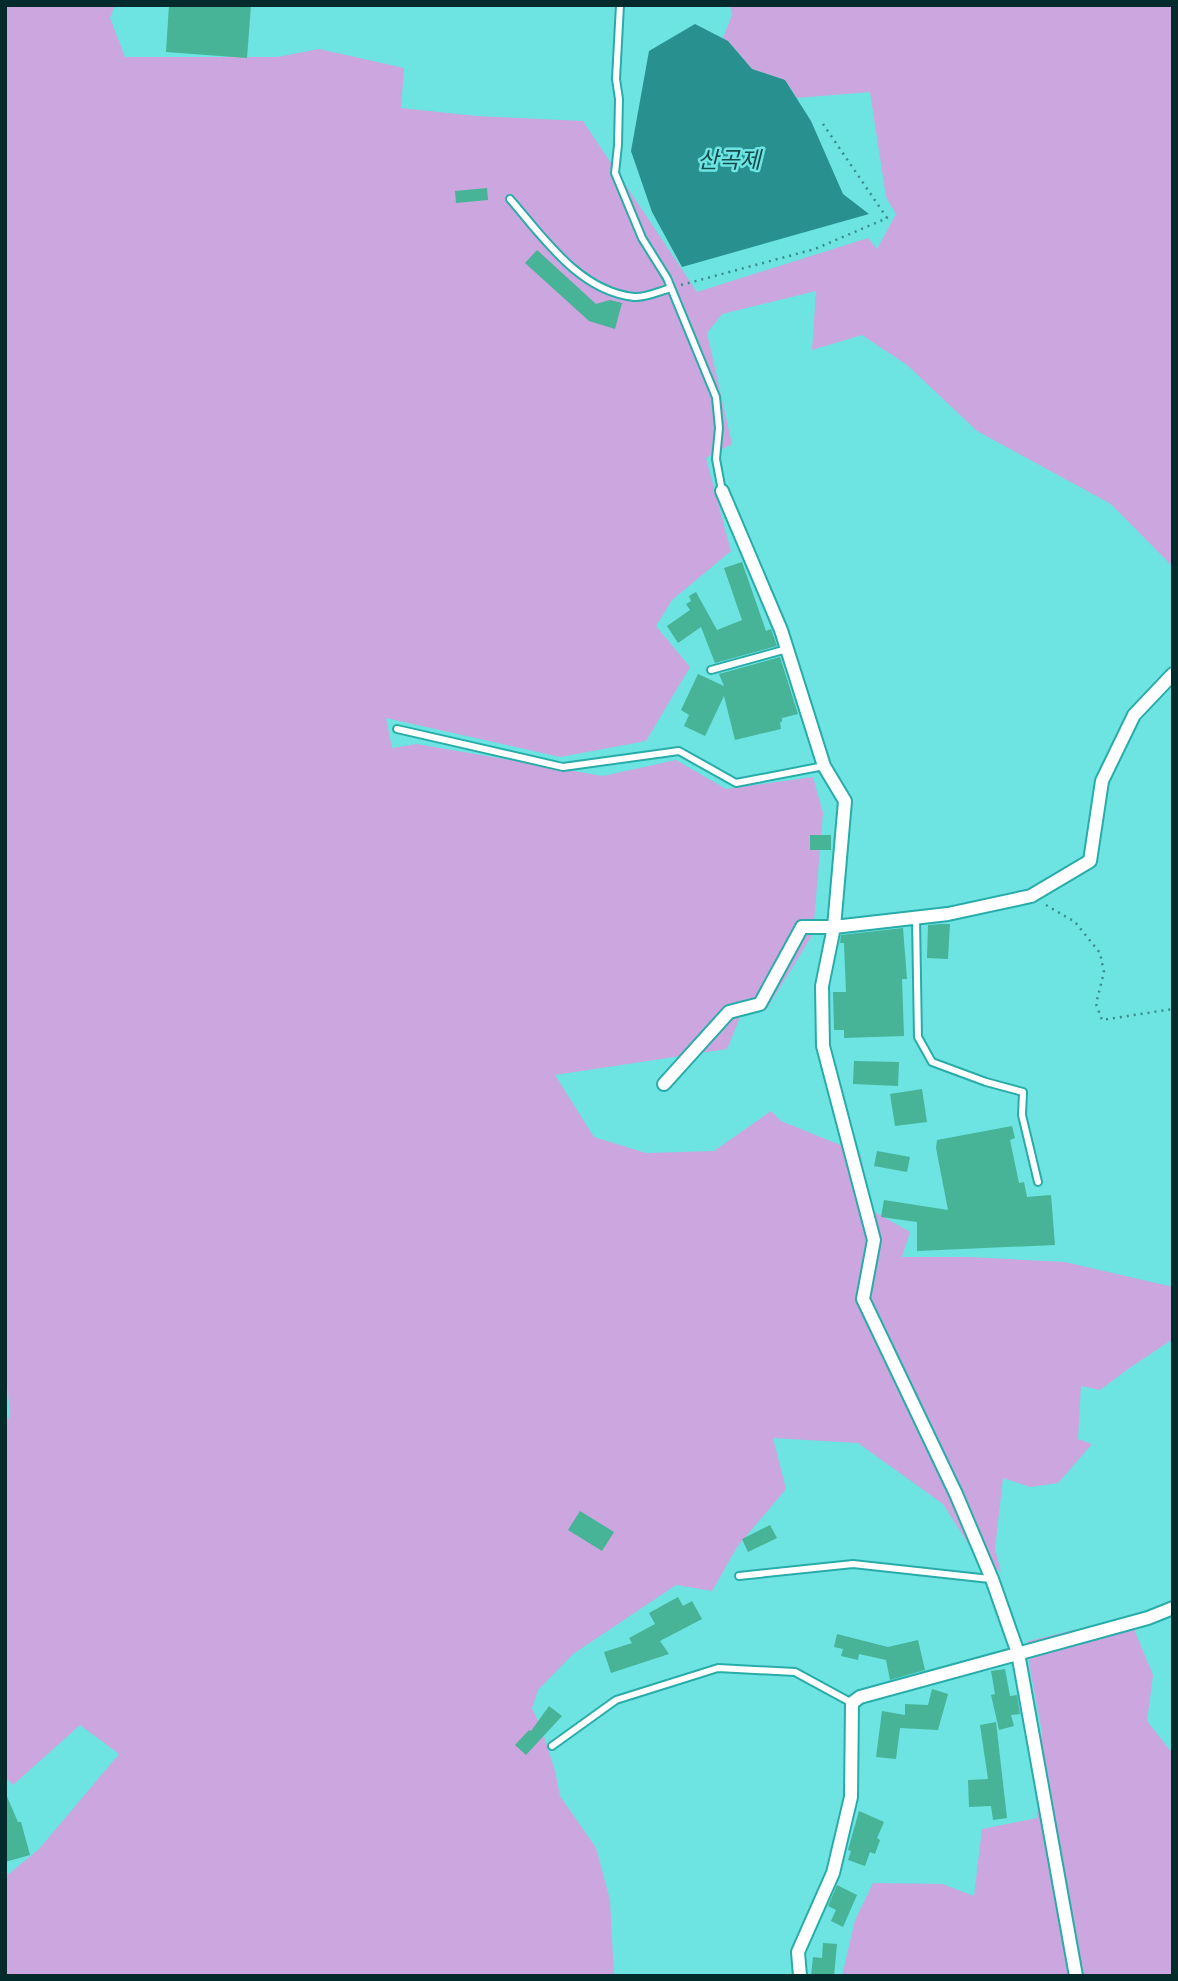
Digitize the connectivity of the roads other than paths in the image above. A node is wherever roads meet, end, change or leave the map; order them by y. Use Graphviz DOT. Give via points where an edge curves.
graph roads {
  1 [pos="620,5"];
  2 [pos="510,199"];
  3 [pos="671,288"];
  4 [pos="722,491"];
  5 [pos="787,649"];
  6 [pos="711,670"];
  7 [pos="1173,674"];
  8 [pos="397,729"];
  9 [pos="824,766"];
  10 [pos="916,918"];
  11 [pos="834,927"];
  12 [pos="664,1084"];
  13 [pos="1038,1182"];
  14 [pos="739,1576"];
  15 [pos="992,1579"];
  16 [pos="1173,1608"];
  17 [pos="1018,1653"];
  18 [pos="852,1703"];
  19 [pos="552,1746"];
  20 [pos="800,1976"];
  21 [pos="1076,1976"];
  1 -- 3 [label="lane" via="615,173 642,238"];
  2 -- 3 [label="lane" via="577,272 611,292 637,297"];
  3 -- 4 [label="lane" via="716,397 716,459"];
  4 -- 5 [label="street"];
  5 -- 6 [label="lane"];
  5 -- 9 [label="street"];
  7 -- 10 [label="street" via="1134,715 1102,781 1090,861 1031,896"];
  8 -- 9 [label="lane" via="563,767 679,751 736,783"];
  9 -- 11 [label="street" via="845,801"];
  10 -- 11 [label="street"];
  10 -- 13 [label="lane" via="918,1037 932,1062 1023,1092 1023,1115"];
  11 -- 12 [label="street" via="802,927 760,1004 729,1012"];
  11 -- 15 [label="street" via="822,986 823,1046 874,1240 863,1299"];
  14 -- 15 [label="lane" via="853,1564"];
  15 -- 17 [label="street"];
  16 -- 17 [label="street"];
  17 -- 18 [label="street"];
  17 -- 21 [label="street"];
  18 -- 19 [label="lane" via="794,1672 718,1668 616,1700"];
  18 -- 20 [label="street" via="851,1797 833,1872 798,1952"];
}
